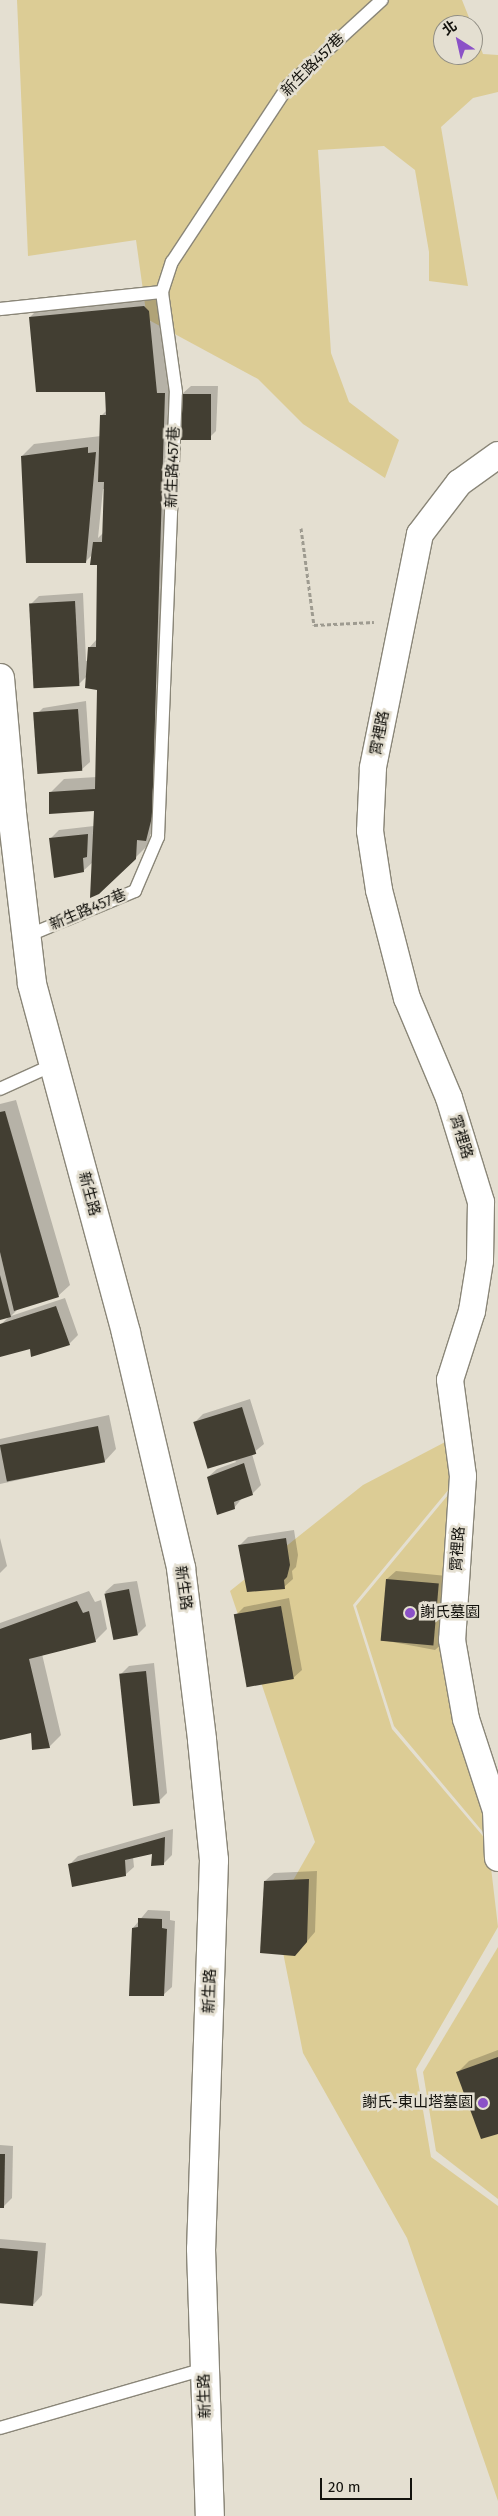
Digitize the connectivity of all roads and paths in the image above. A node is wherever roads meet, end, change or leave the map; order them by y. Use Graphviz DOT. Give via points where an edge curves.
graph roads {
  1 [pos="382,0"];
  2 [pos="162,292"];
  3 [pos="0,309"];
  4 [pos="498,455"];
  5 [pos="301,528"];
  6 [pos="402,620"];
  7 [pos="0,678"];
  8 [pos="6,814"];
  9 [pos="27,936"];
  10 [pos="53,1065"];
  11 [pos="0,1089"];
  12 [pos="498,1858"];
  13 [pos="204,2369"];
  14 [pos="0,2428"];
  15 [pos="210,2516"];
  1 -- 2 [label="lane, 新生路457巷" via="288,86 172,262"];
  2 -- 3 [label="lane"];
  2 -- 9 [label="lane, 新生路457巷" via="176,392 158,837 135,891"];
  4 -- 6 [label="street, 霄裡路" via="459,483 420,534"];
  5 -- 6 [label="path" via="314,625"];
  6 -- 12 [label="street, 霄裡路" via="373,768 370,831 379,890 407,998 449,1098 481,1202 480,1261 472,1311 450,1380 463,1476 452,1640 466,1719 496,1810"];
  7 -- 8 [label="street, 新生路"];
  8 -- 9 [label="street, 新生路"];
  9 -- 10 [label="street, 新生路" via="32,984"];
  10 -- 11 [label="lane"];
  10 -- 13 [label="street, 新生路" via="126,1333 181,1568 202,1740 214,1860 201,2249"];
  13 -- 14 [label="lane"];
  13 -- 15 [label="street, 新生路"];
}
